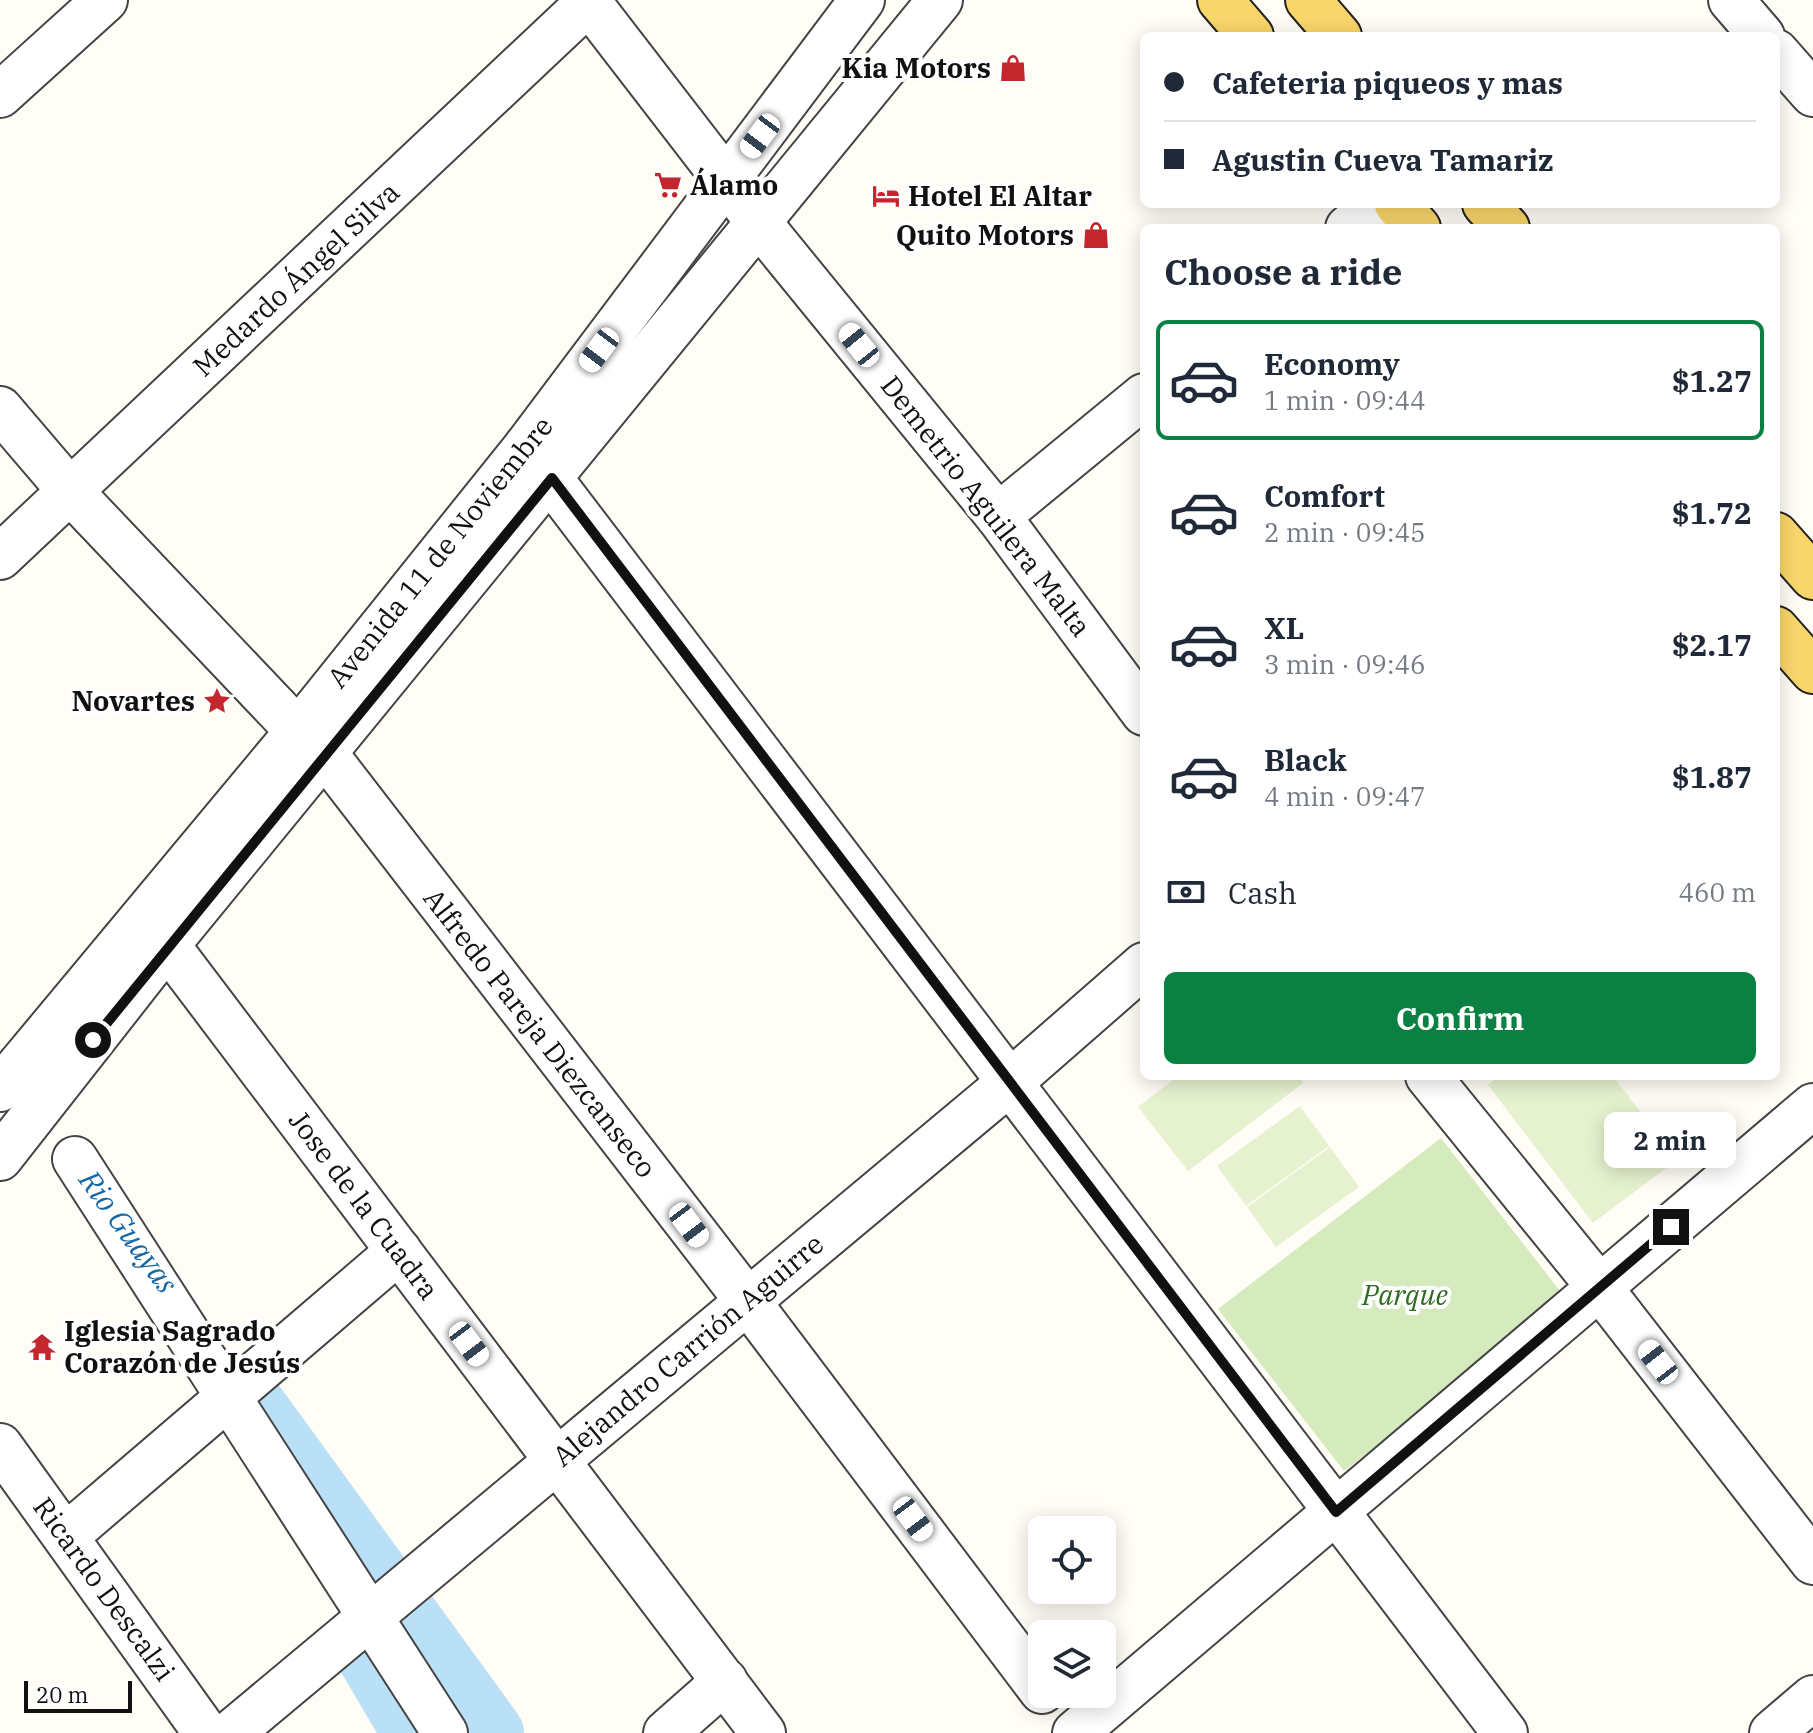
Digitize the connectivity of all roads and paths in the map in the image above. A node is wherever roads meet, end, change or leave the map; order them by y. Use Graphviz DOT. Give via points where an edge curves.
graph roads {
  1 [pos="105,0"];
  2 [pos="862,0"];
  3 [pos="940,0"];
  4 [pos="1220,0"];
  5 [pos="1308,0"];
  6 [pos="1731,0"];
  7 [pos="589,1"];
  8 [pos="1248,32"];
  9 [pos="1336,32"];
  10 [pos="1759,32"];
  11 [pos="1780,57"];
  12 [pos="1813,94"];
  13 [pos="0,95"];
  14 [pos="726,181"];
  15 [pos="1372,208"];
  16 [pos="1400,208"];
  17 [pos="1489,208"];
  18 [pos="759,223"];
  19 [pos="1353,224"];
  20 [pos="1414,224"];
  21 [pos="1503,224"];
  22 [pos="1140,399"];
  23 [pos="0,409"];
  24 [pos="539,462"];
  25 [pos="70,491"];
  26 [pos="998,516"];
  27 [pos="1780,540"];
  28 [pos="0,557"];
  29 [pos="1813,577"];
  30 [pos="1780,634"];
  31 [pos="1813,671"];
  32 [pos="1140,708"];
  33 [pos="312,743"];
  34 [pos="167,945"];
  35 [pos="1140,968"];
  36 [pos="1431,1080"];
  37 [pos="1008,1084"];
  38 [pos="0,1089"];
  39 [pos="1813,1106"];
  40 [pos="0,1158"];
  41 [pos="399,1251"];
  42 [pos="1600,1288"];
  43 [pos="746,1299"];
  44 [pos="0,1446"];
  45 [pos="557,1461"];
  46 [pos="1336,1512"];
  47 [pos="66,1536"];
  48 [pos="1813,1562"];
  49 [pos="1028,1672"];
  50 [pos="725,1681"];
  51 [pos="1813,1698"];
  52 [pos="1055,1708"];
  53 [pos="206,1733"];
  54 [pos="231,1733"];
  55 [pos="437,1733"];
  56 [pos="445,1733"];
  57 [pos="666,1733"];
  58 [pos="763,1733"];
  59 [pos="1074,1733"];
  60 [pos="1505,1733"];
  61 [pos="1772,1733"];
  1 -- 13 [label="street"];
  2 -- 14 [label="street, Avenida 11 de Noviembre"];
  3 -- 18 [label="street, Avenida 11 de Noviembre"];
  4 -- 8 [label="main road"];
  5 -- 9 [label="main road"];
  6 -- 10 [label="street"];
  7 -- 14 [label="street, Demetrio Aguilera Malta"];
  7 -- 25 [label="street, Medardo Ángel Silva"];
  11 -- 12 [label="street"];
  14 -- 18 [label="street, Demetrio Aguilera Malta"];
  14 -- 24 [label="street, Avenida 11 de Noviembre"];
  15 -- 19 [label="street"];
  16 -- 20 [label="main road"];
  17 -- 21 [label="main road"];
  18 -- 24 [label="street, Avenida 11 de Noviembre"];
  18 -- 26 [label="street, Demetrio Aguilera Malta"];
  22 -- 26 [label="street"];
  23 -- 25 [label="street, Alfredo Pareja Diezcanseco"];
  24 -- 33 [label="street, Avenida 11 de Noviembre"];
  24 -- 37 [label="street"];
  25 -- 28 [label="street, Medardo Ángel Silva"];
  25 -- 33 [label="street, Alfredo Pareja Diezcanseco"];
  26 -- 32 [label="street, Demetrio Aguilera Malta"];
  27 -- 29 [label="main road"];
  30 -- 31 [label="main road"];
  33 -- 34 [label="street, Avenida 11 de Noviembre"];
  33 -- 38 [label="street, Avenida 11 de Noviembre"];
  33 -- 43 [label="street, Alfredo Pareja Diezcanseco"];
  34 -- 40 [label="street, Avenida 11 de Noviembre"];
  34 -- 41 [label="street, Jose de la Cuadra"];
  35 -- 37 [label="street, Alejandro Carrión Aguirre"];
  36 -- 42 [label="street"];
  37 -- 43 [label="street, Alejandro Carrión Aguirre"];
  37 -- 46 [label="street"];
  39 -- 42 [label="street"];
  41 -- 45 [label="street, Jose de la Cuadra"];
  41 -- 47 [label="street"];
  42 -- 46 [label="street"];
  42 -- 48 [label="street"];
  43 -- 45 [label="street, Alejandro Carrión Aguirre"];
  43 -- 49 [label="street, Alfredo Pareja Diezcanseco"];
  44 -- 47 [label="street, Ricardo Descalzi"];
  45 -- 50 [label="street, Jose de la Cuadra"];
  45 -- 54 [label="street, Alejandro Carrión Aguirre"];
  46 -- 59 [label="street"];
  46 -- 60 [label="street"];
  47 -- 53 [label="street, Ricardo Descalzi"];
  50 -- 57 [label="street"];
  50 -- 58 [label="street, Jose de la Cuadra"];
  51 -- 61 [label="street"];
  52 -- 59 [label="street, Alfredo Pareja Diezcanseco"];
  55 -- 56 [label="street" via="75,1159"];
}
